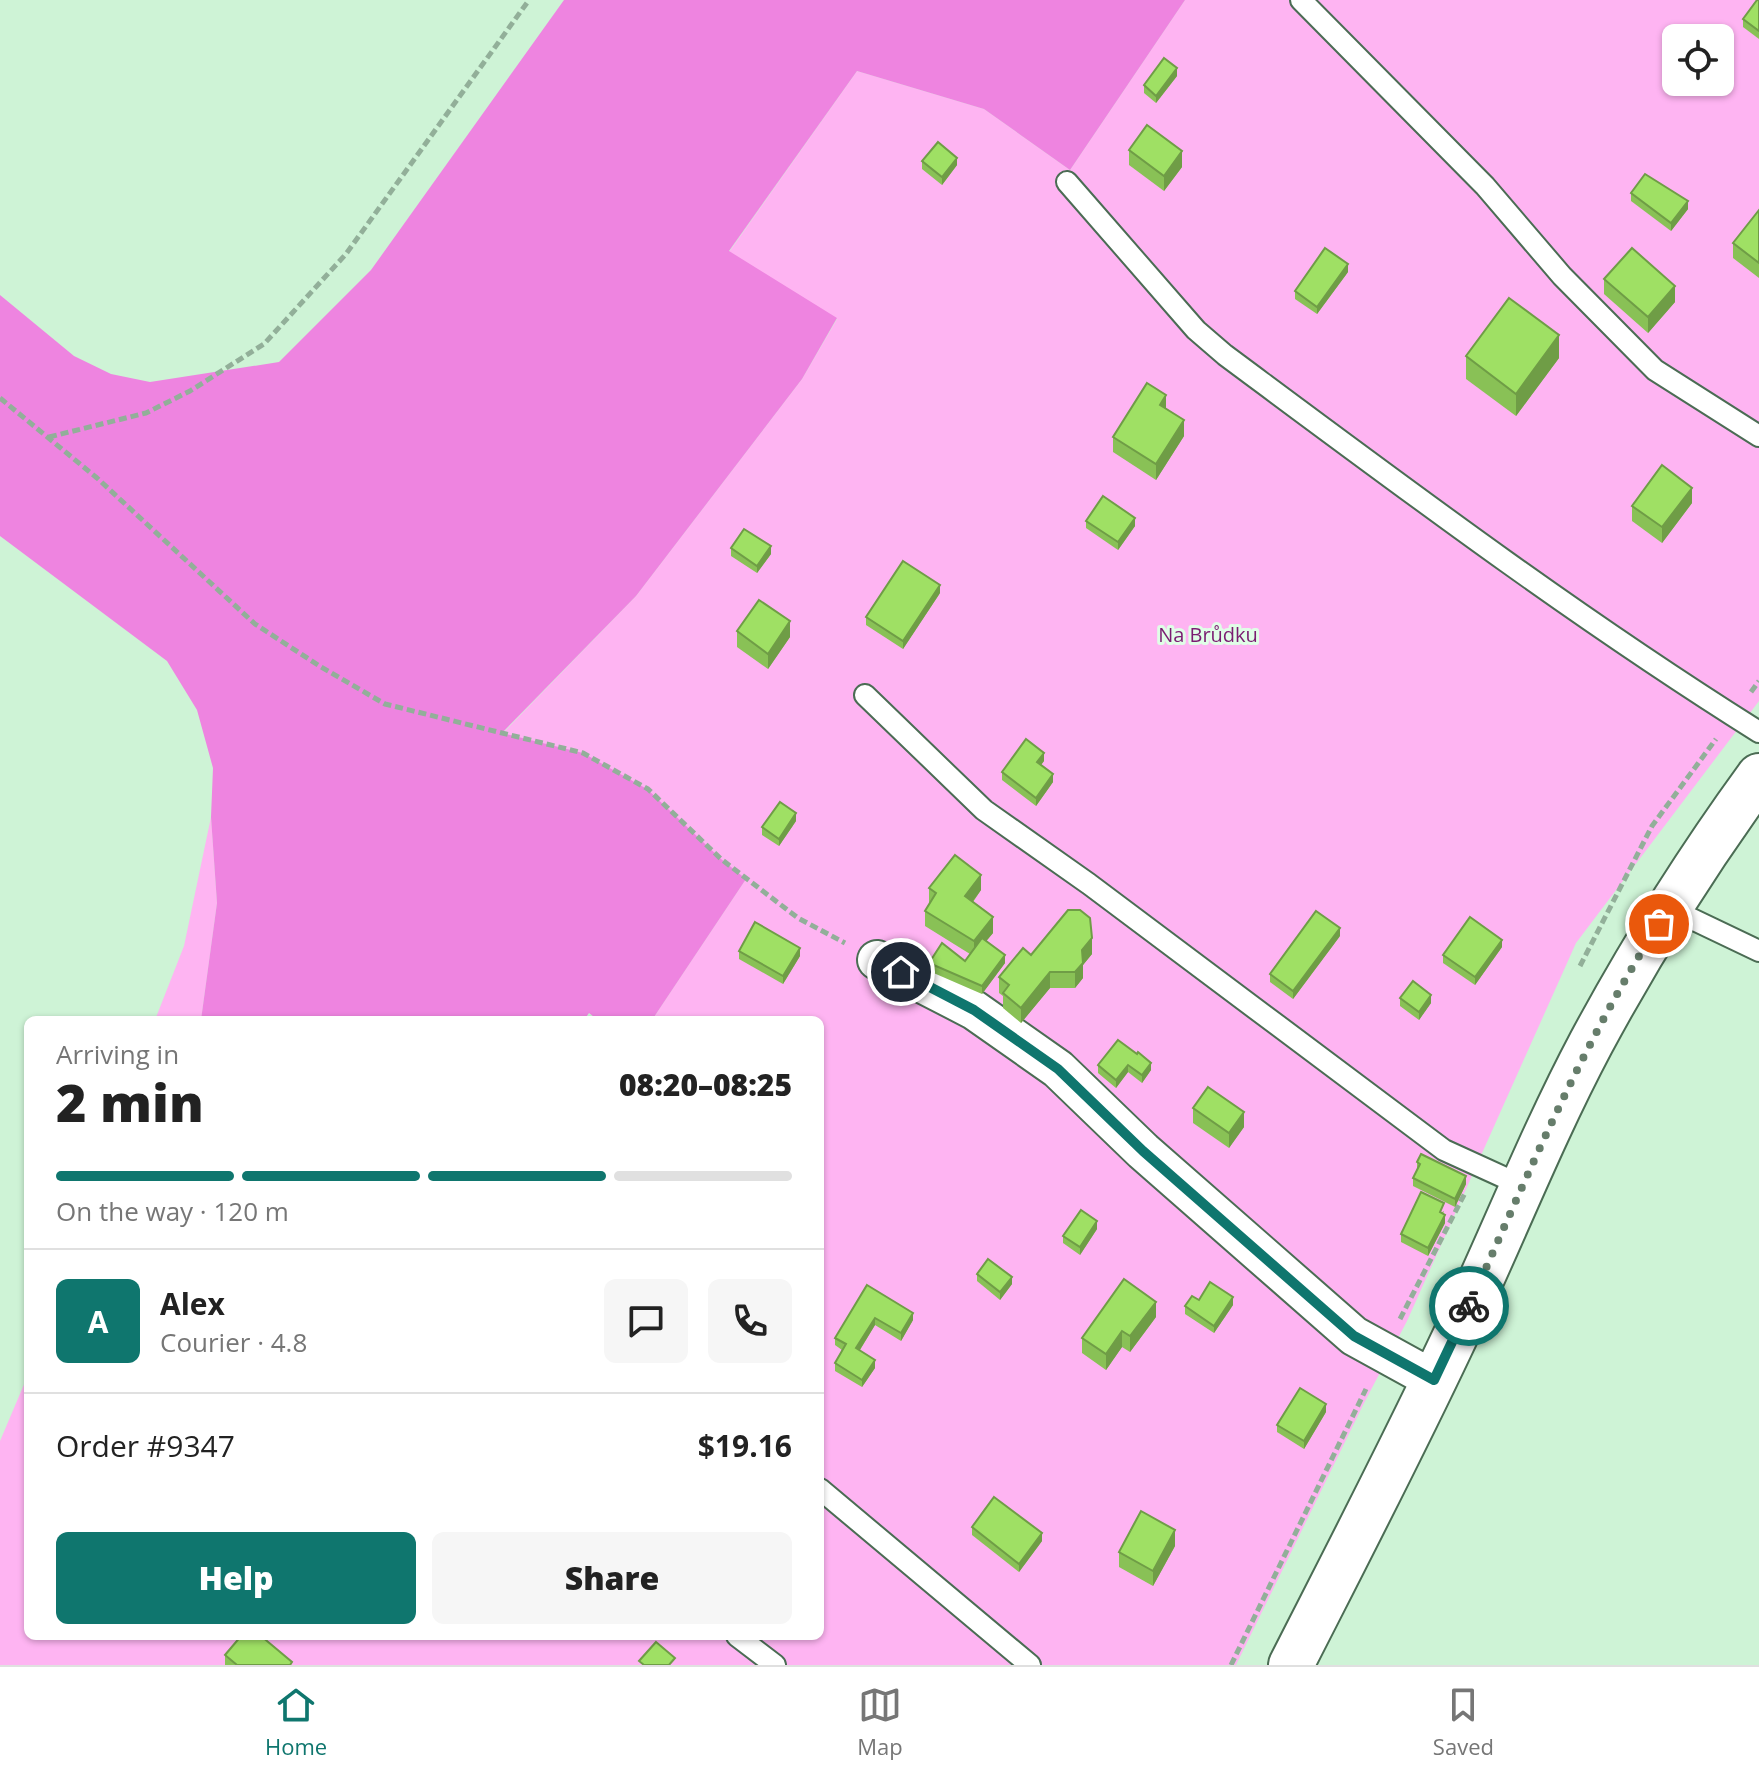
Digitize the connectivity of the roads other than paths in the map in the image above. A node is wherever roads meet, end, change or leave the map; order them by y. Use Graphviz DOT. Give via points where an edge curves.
graph roads {
  1 [pos="1301,0"];
  2 [pos="1067,182"];
  3 [pos="1759,436"];
  4 [pos="865,695"];
  5 [pos="1759,732"];
  6 [pos="1756,787"];
  7 [pos="1669,908"];
  8 [pos="1759,951"];
  9 [pos="877,960"];
  10 [pos="1523,1186"];
  11 [pos="1434,1380"];
  12 [pos="824,1492"];
  13 [pos="742,1640"];
  14 [pos="775,1665"];
  15 [pos="1030,1665"];
  16 [pos="1291,1665"];
  1 -- 3 [label="lane" via="1485,186 1562,276 1655,370"];
  2 -- 5 [label="lane" via="1196,330 1225,355 1518,572"];
  4 -- 10 [label="lane" via="984,810 1444,1150"];
  6 -- 7 [label="main road" via="1715,837"];
  7 -- 8 [label="lane"];
  7 -- 10 [label="main road" via="1590,1044"];
  9 -- 11 [label="street" via="974,1010 1058,1069 1354,1336"];
  10 -- 11 [label="main road"];
  11 -- 16 [label="main road"];
  12 -- 15 [label="lane"];
  13 -- 14 [label="lane"];
}
